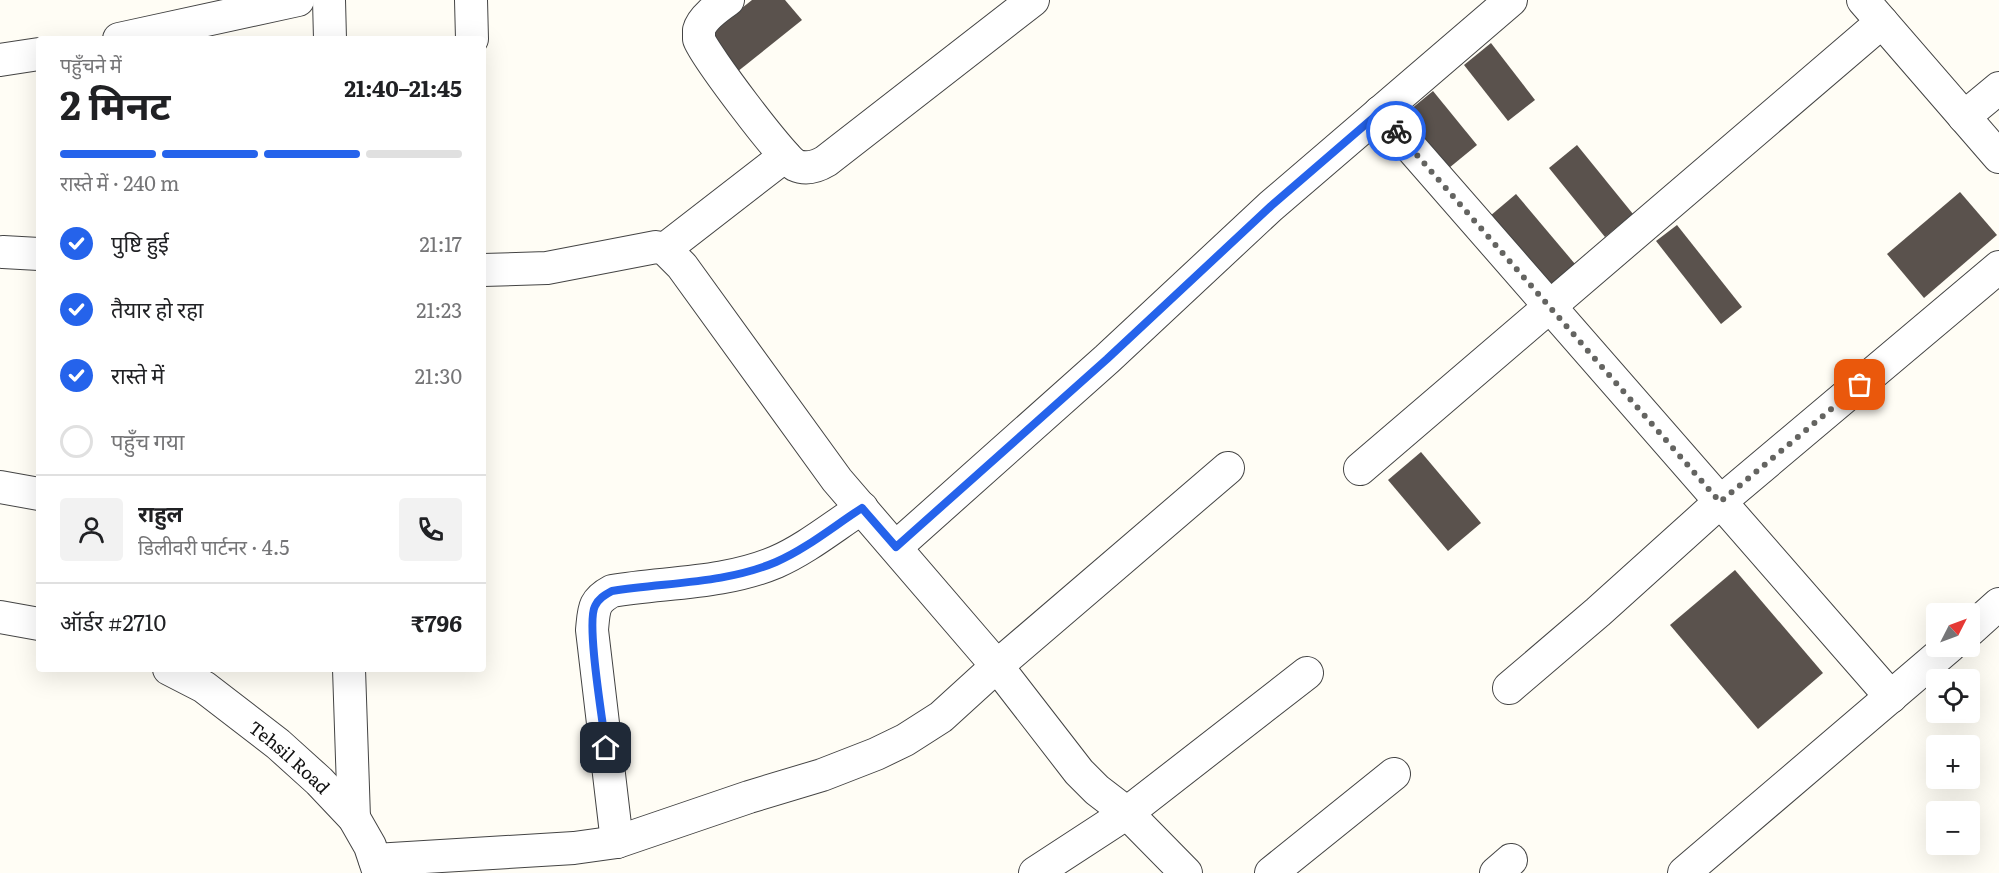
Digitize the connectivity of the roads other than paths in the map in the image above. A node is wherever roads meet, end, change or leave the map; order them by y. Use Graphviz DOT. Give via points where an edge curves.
graph roads {
  1 [pos="298,0"];
  2 [pos="329,0"];
  3 [pos="471,0"];
  4 [pos="728,0"];
  5 [pos="1033,0"];
  6 [pos="1511,0"];
  7 [pos="1872,11"];
  8 [pos="133,36"];
  9 [pos="330,36"];
  10 [pos="472,36"];
  11 [pos="36,54"];
  12 [pos="0,60"];
  13 [pos="1999,88"];
  14 [pos="1380,112"];
  15 [pos="1964,117"];
  16 [pos="785,156"];
  17 [pos="1999,157"];
  18 [pos="665,249"];
  19 [pos="3,252"];
  20 [pos="36,254"];
  21 [pos="1999,267"];
  22 [pos="486,270"];
  23 [pos="1552,307"];
  24 [pos="1228,468"];
  25 [pos="1360,469"];
  26 [pos="0,487"];
  27 [pos="36,494"];
  28 [pos="1720,502"];
  29 [pos="862,508"];
  30 [pos="896,547"];
  31 [pos="1999,604"];
  32 [pos="0,617"];
  33 [pos="1980,621"];
  34 [pos="36,623"];
  35 [pos="1937,657"];
  36 [pos="997,666"];
  37 [pos="175,672"];
  38 [pos="349,672"];
  39 [pos="1307,673"];
  40 [pos="1509,688"];
  41 [pos="1891,697"];
  42 [pos="1394,774"];
  43 [pos="1128,813"];
  44 [pos="354,818"];
  45 [pos="618,842"];
  46 [pos="377,867"];
  47 [pos="1035,873"];
  48 [pos="1186,873"];
  49 [pos="1271,873"];
  50 [pos="1684,873"];
  1 -- 8 [label="street"];
  2 -- 9 [label="street"];
  3 -- 10 [label="street"];
  4 -- 16 [label="street" via="699,28 699,39"];
  5 -- 16 [label="street" via="826,161 815,167 797,166"];
  6 -- 14 [label="street"];
  7 -- 15 [label="street"];
  7 -- 23 [label="street"];
  11 -- 12 [label="street"];
  13 -- 15 [label="street"];
  14 -- 23 [label="street"];
  14 -- 30 [label="street"];
  15 -- 17 [label="street"];
  16 -- 18 [label="street"];
  18 -- 22 [label="street" via="656,247 547,267"];
  18 -- 29 [label="street" via="682,266 837,480"];
  19 -- 20 [label="street"];
  21 -- 28 [label="street"];
  23 -- 25 [label="street"];
  23 -- 28 [label="street"];
  24 -- 36 [label="street"];
  26 -- 27 [label="street"];
  28 -- 40 [label="street"];
  28 -- 41 [label="street"];
  29 -- 30 [label="street"];
  29 -- 45 [label="street" via="777,562 731,576 612,591 594,607 592,630"];
  30 -- 36 [label="street"];
  31 -- 33 [label="street"];
  32 -- 34 [label="street"];
  35 -- 41 [label="street"];
  36 -- 43 [label="street" via="1079,772"];
  36 -- 45 [label="street" via="941,717 876,754"];
  37 -- 44 [label="street, Tehsil Road" via="204,687 278,744"];
  38 -- 44 [label="street"];
  39 -- 43 [label="street"];
  41 -- 50 [label="street"];
  42 -- 49 [label="street"];
  43 -- 47 [label="street"];
  43 -- 48 [label="street"];
  44 -- 46 [label="street, Tehsil Road"];
  45 -- 46 [label="street"];
}
